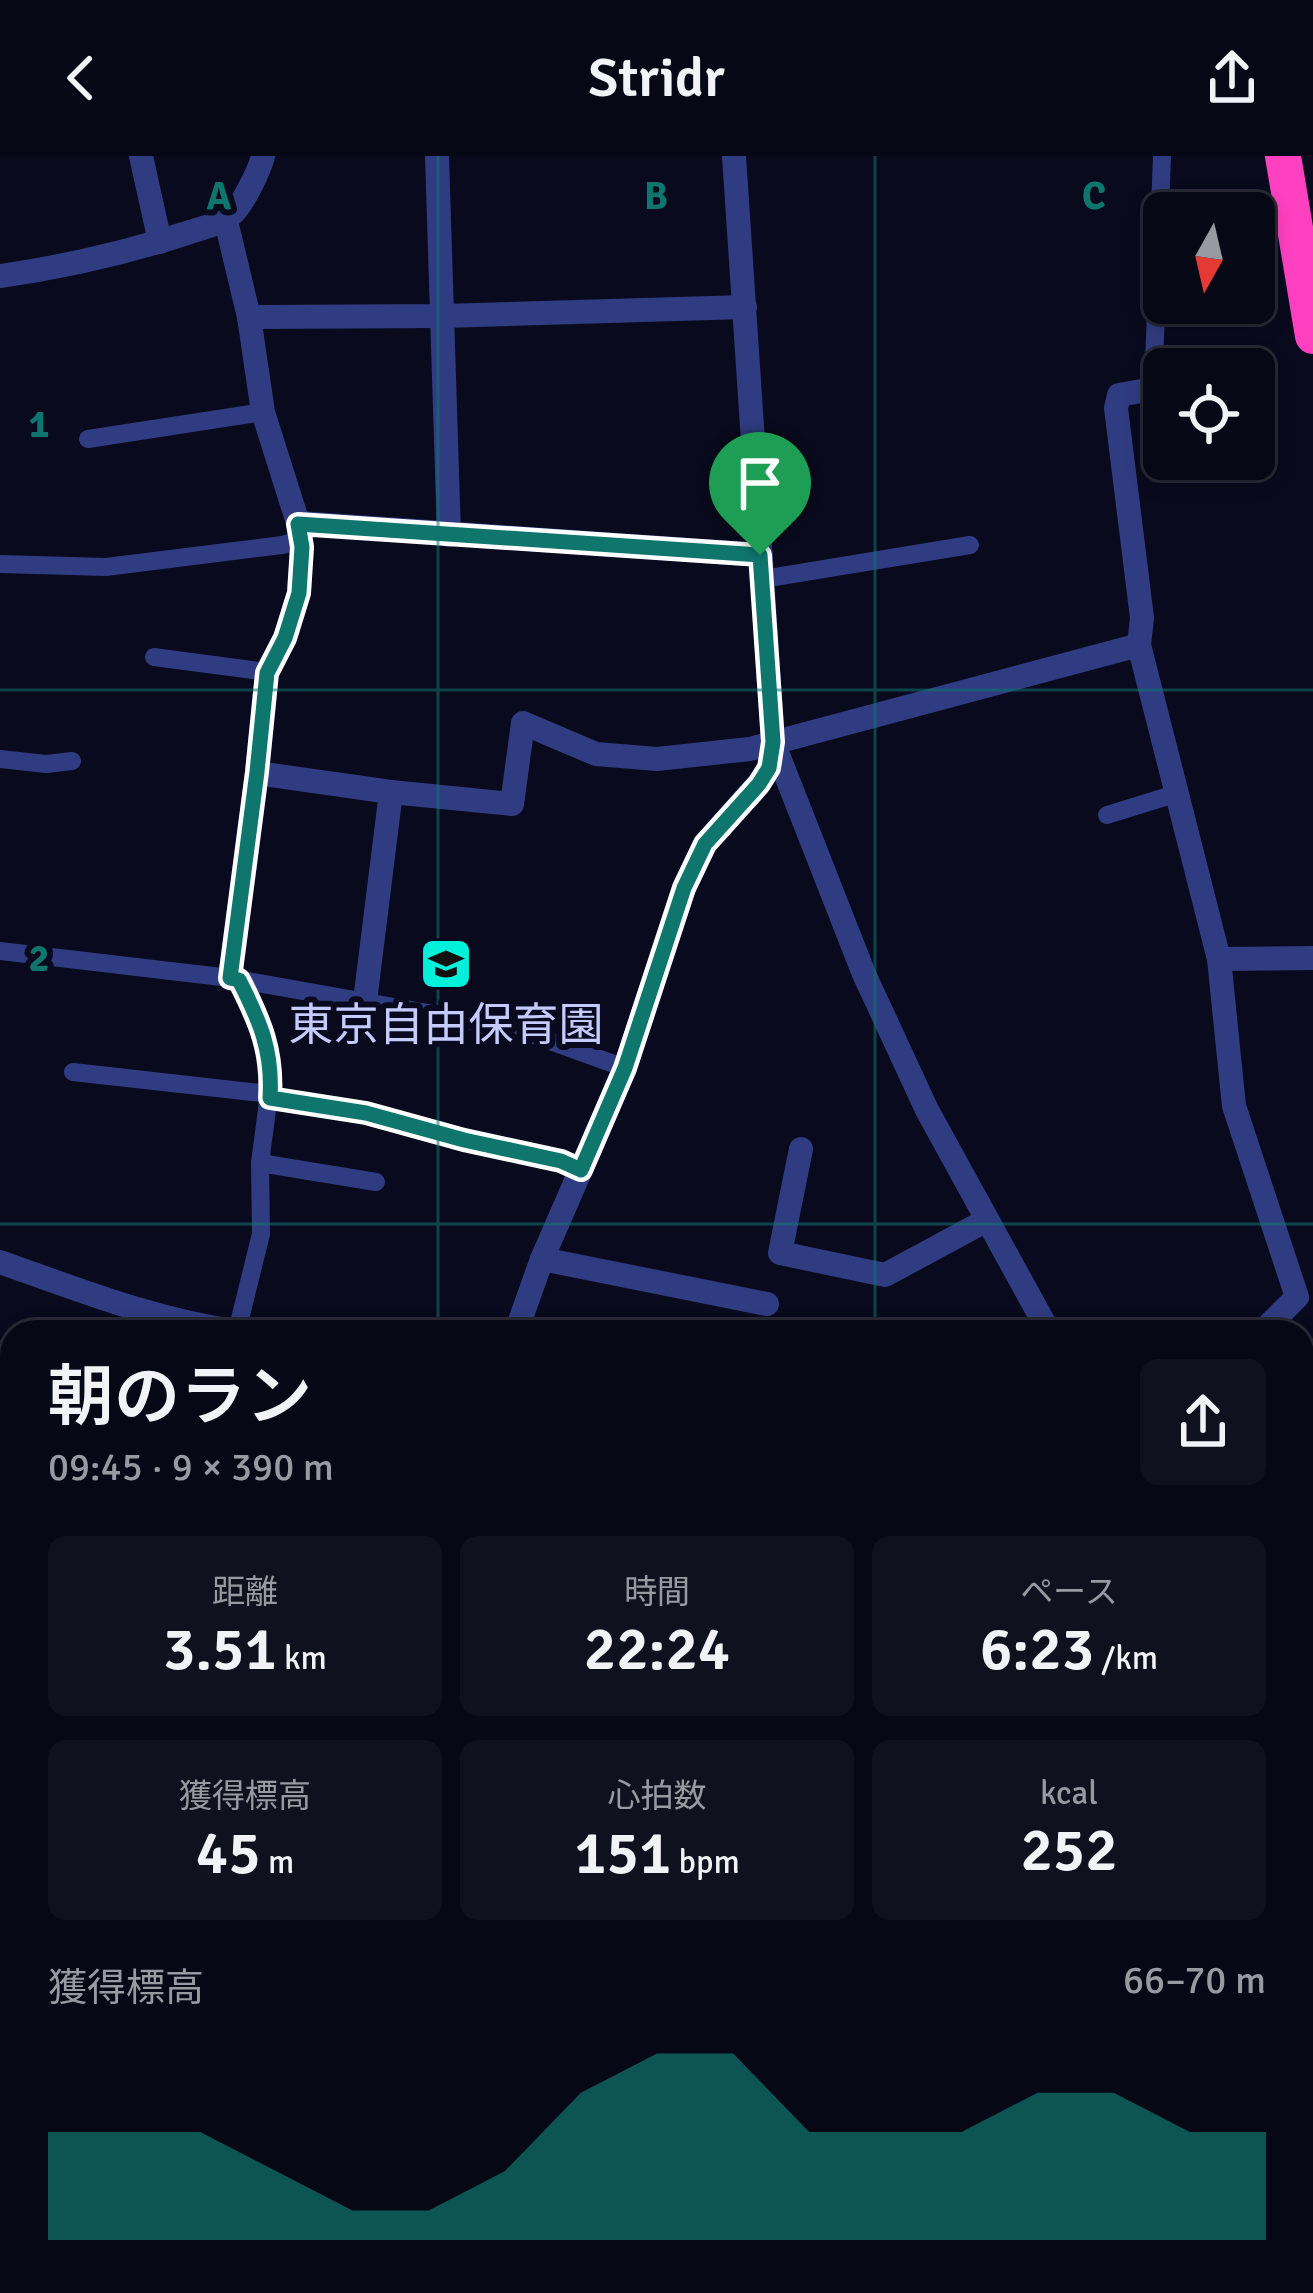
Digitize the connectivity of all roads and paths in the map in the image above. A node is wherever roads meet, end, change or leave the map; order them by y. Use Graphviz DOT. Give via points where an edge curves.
graph roads {
  1 [pos="141,156"];
  2 [pos="263,156"];
  3 [pos="436,156"];
  4 [pos="734,156"];
  5 [pos="1162,156"];
  6 [pos="1283,156"];
  7 [pos="1303,156"];
  8 [pos="225,217"];
  9 [pos="1313,218"];
  10 [pos="160,242"];
  11 [pos="0,276"];
  12 [pos="745,307"];
  13 [pos="443,316"];
  14 [pos="249,317"];
  15 [pos="1313,336"];
  16 [pos="1155,348"];
  17 [pos="1143,390"];
  18 [pos="263,412"];
  19 [pos="88,439"];
  20 [pos="299,532"];
  21 [pos="449,535"];
  22 [pos="970,545"];
  23 [pos="0,564"];
  24 [pos="761,567"];
  25 [pos="1139,645"];
  26 [pos="154,657"];
  27 [pos="267,673"];
  28 [pos="773,742"];
  29 [pos="0,759"];
  30 [pos="72,761"];
  31 [pos="257,772"];
  32 [pos="391,792"];
  33 [pos="1175,794"];
  34 [pos="1107,815"];
  35 [pos="0,950"];
  36 [pos="1313,958"];
  37 [pos="1219,959"];
  38 [pos="234,979"];
  39 [pos="365,1001"];
  40 [pos="625,1068"];
  41 [pos="73,1072"];
  42 [pos="270,1096"];
  43 [pos="801,1149"];
  44 [pos="260,1163"];
  45 [pos="581,1170"];
  46 [pos="376,1182"];
  47 [pos="987,1220"];
  48 [pos="542,1259"];
  49 [pos="0,1262"];
  50 [pos="1305,1295"];
  51 [pos="767,1304"];
  52 [pos="149,1320"];
  53 [pos="241,1320"];
  54 [pos="520,1320"];
  55 [pos="1042,1320"];
  56 [pos="1276,1320"];
  1 -- 10 [label="street"];
  2 -- 8 [label="street"];
  3 -- 13 [label="street"];
  4 -- 12 [label="street"];
  5 -- 16 [label="lane"];
  6 -- 15 [label="highway"];
  7 -- 9 [label="highway"];
  8 -- 10 [label="street"];
  8 -- 14 [label="street"];
  10 -- 11 [label="street"];
  12 -- 13 [label="street"];
  12 -- 24 [label="street"];
  13 -- 14 [label="street"];
  13 -- 21 [label="street"];
  14 -- 18 [label="street"];
  17 -- 25 [label="street" via="1119,394 1115,408"];
  18 -- 19 [label="lane"];
  18 -- 20 [label="street"];
  20 -- 21 [label="street"];
  20 -- 23 [label="lane" via="282,545 106,567"];
  20 -- 27 [label="street" via="299,593"];
  21 -- 24 [label="street"];
  22 -- 24 [label="lane"];
  24 -- 28 [label="street"];
  25 -- 28 [label="street"];
  25 -- 33 [label="street"];
  26 -- 27 [label="lane"];
  27 -- 31 [label="street"];
  28 -- 32 [label="street" via="657,758 596,754 523,723 512,804"];
  28 -- 40 [label="street" via="769,768 705,844 684,888"];
  28 -- 47 [label="street" via="864,974"];
  29 -- 30 [label="lane"];
  31 -- 32 [label="street"];
  31 -- 38 [label="street"];
  32 -- 39 [label="street"];
  33 -- 34 [label="lane"];
  33 -- 37 [label="street"];
  35 -- 38 [label="lane"];
  36 -- 37 [label="street"];
  37 -- 50 [label="street" via="1234,1106"];
  38 -- 39 [label="lane"];
  38 -- 42 [label="lane" via="259,1018"];
  39 -- 40 [label="lane" via="517,1029"];
  40 -- 45 [label="street"];
  41 -- 42 [label="lane"];
  42 -- 44 [label="lane"];
  42 -- 45 [label="lane"];
  43 -- 47 [label="street" via="780,1253 885,1275"];
  44 -- 46 [label="lane"];
  44 -- 53 [label="lane" via="261,1234"];
  45 -- 48 [label="street"];
  47 -- 55 [label="street"];
  48 -- 51 [label="street"];
  48 -- 54 [label="street"];
  49 -- 52 [label="street"];
  50 -- 56 [label="street"];
}
